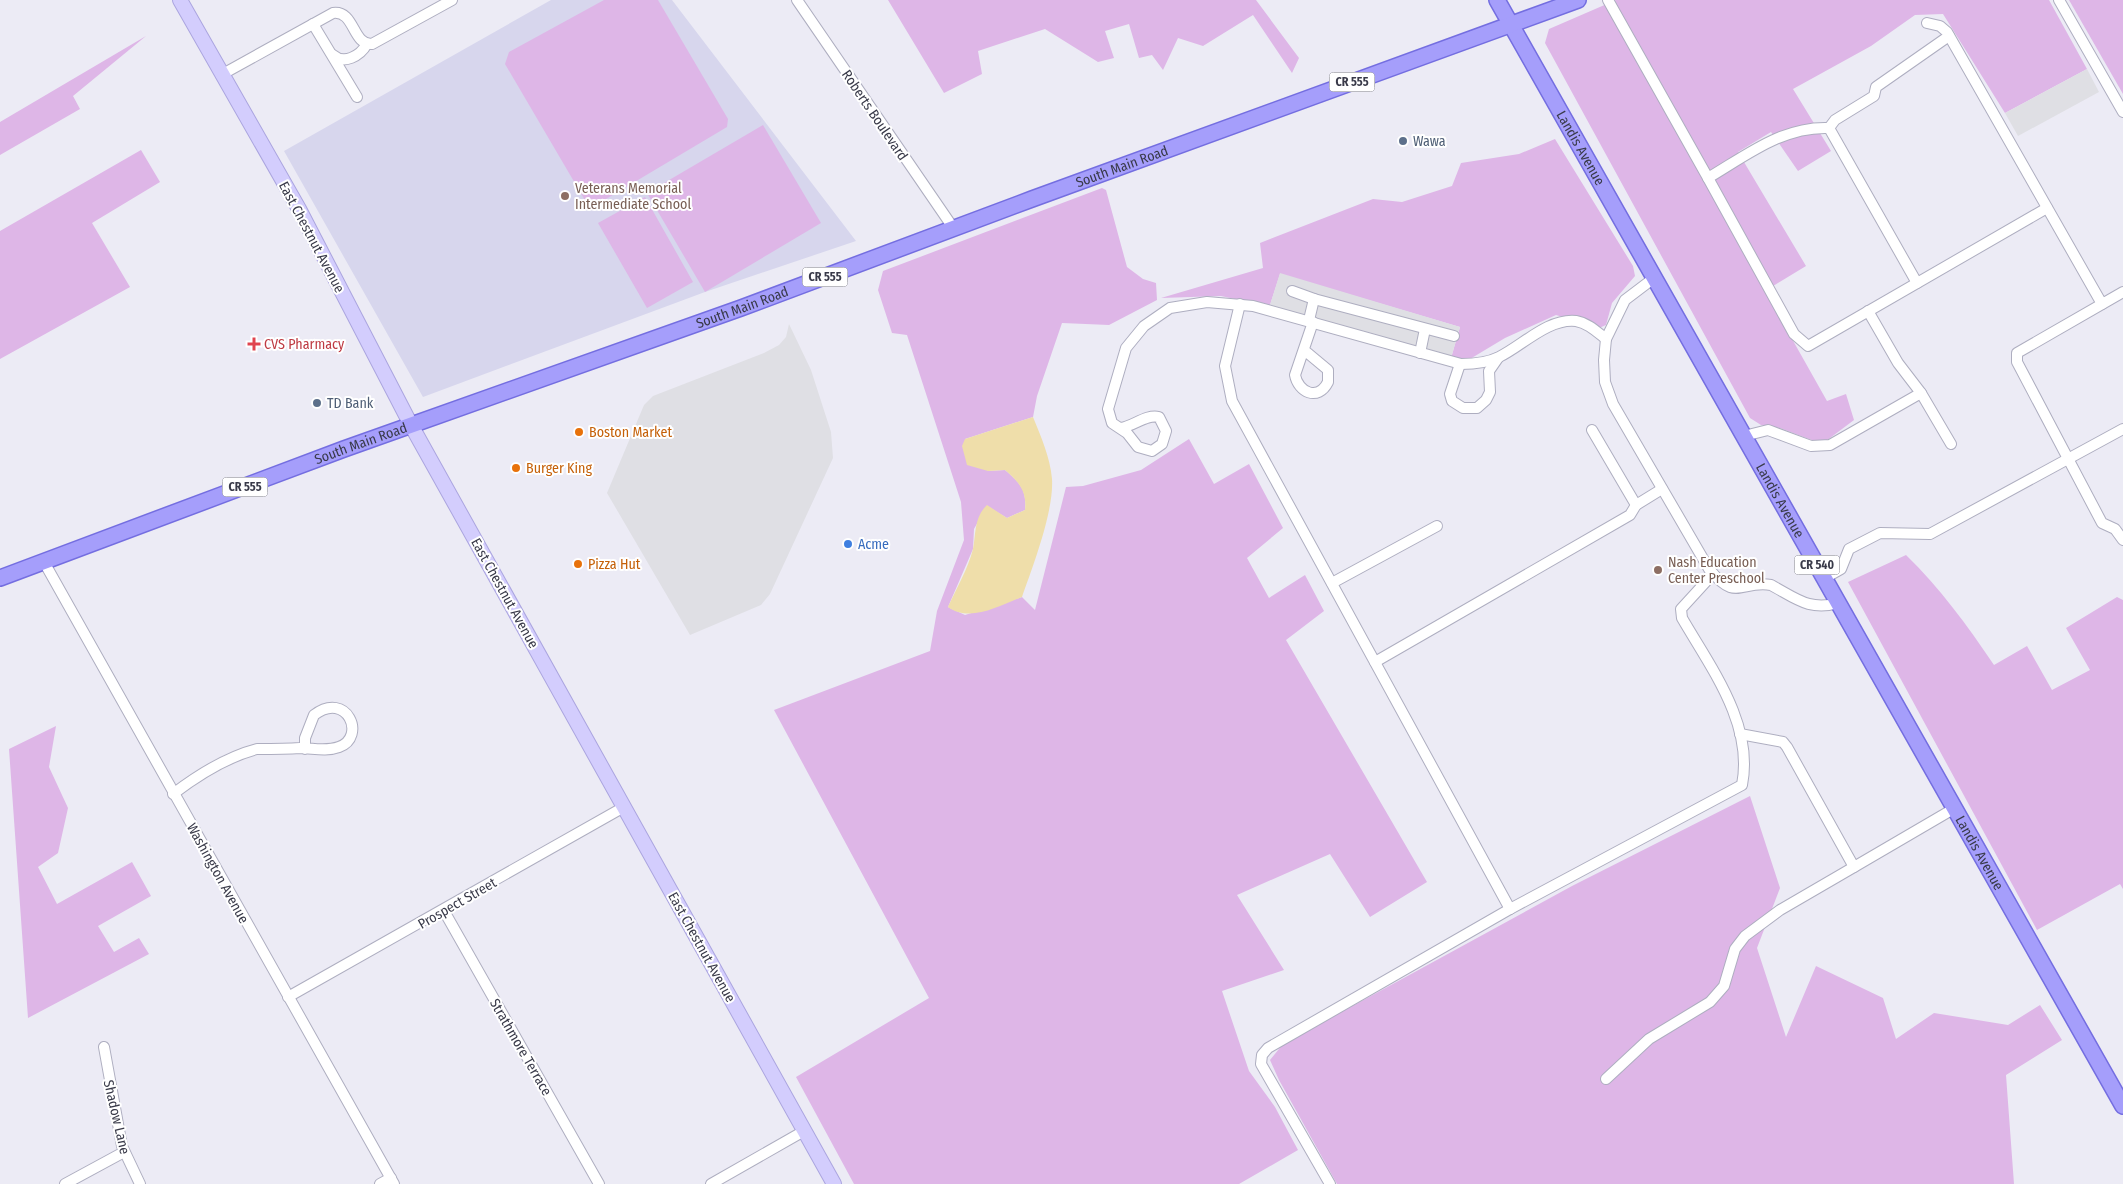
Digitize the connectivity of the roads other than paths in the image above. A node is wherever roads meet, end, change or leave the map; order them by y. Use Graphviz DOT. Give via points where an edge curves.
graph roads {
  1 [pos="180,0"];
  2 [pos="452,0"];
  3 [pos="797,0"];
  4 [pos="1497,0"];
  5 [pos="1578,0"];
  6 [pos="1608,0"];
  7 [pos="2059,0"];
  8 [pos="1926,23"];
  9 [pos="313,24"];
  10 [pos="1511,25"];
  11 [pos="1949,36"];
  12 [pos="367,44"];
  13 [pos="331,54"];
  14 [pos="221,75"];
  15 [pos="357,97"];
  16 [pos="2123,112"];
  17 [pos="1830,128"];
  18 [pos="1708,178"];
  19 [pos="2047,208"];
  20 [pos="954,229"];
  21 [pos="1654,278"];
  22 [pos="1917,283"];
  23 [pos="1292,291"];
  24 [pos="2123,292"];
  25 [pos="1314,299"];
  26 [pos="1240,304"];
  27 [pos="2102,304"];
  28 [pos="1868,311"];
  29 [pos="1311,321"];
  30 [pos="1425,329"];
  31 [pos="1454,336"];
  32 [pos="1606,338"];
  33 [pos="1304,350"];
  34 [pos="1420,353"];
  35 [pos="1499,357"];
  36 [pos="1460,364"];
  37 [pos="1921,393"];
  38 [pos="411,425"];
  39 [pos="1122,428"];
  40 [pos="2123,429"];
  41 [pos="1592,430"];
  42 [pos="1744,436"];
  43 [pos="1951,444"];
  44 [pos="2068,459"];
  45 [pos="1662,489"];
  46 [pos="1636,504"];
  47 [pos="1437,526"];
  48 [pos="2123,540"];
  49 [pos="44,562"];
  50 [pos="1713,574"];
  51 [pos="0,578"];
  52 [pos="1825,578"];
  53 [pos="1332,583"];
  54 [pos="1839,603"];
  55 [pos="1375,662"];
  56 [pos="1740,734"];
  57 [pos="305,749"];
  58 [pos="173,794"];
  59 [pos="624,807"];
  60 [pos="1955,808"];
  61 [pos="1854,867"];
  62 [pos="1510,909"];
  63 [pos="444,911"];
  64 [pos="288,997"];
  65 [pos="104,1047"];
  66 [pos="1606,1079"];
  67 [pos="2123,1106"];
  68 [pos="804,1131"];
  69 [pos="124,1152"];
  70 [pos="392,1181"];
  71 [pos="65,1184"];
  72 [pos="140,1184"];
  73 [pos="380,1184"];
  74 [pos="599,1184"];
  75 [pos="711,1184"];
  76 [pos="834,1184"];
  77 [pos="1330,1184"];
  1 -- 14 [label="street, East Chestnut Avenue"];
  2 -- 12 [label="street" via="378,42"];
  3 -- 20 [label="street, Roberts Boulevard"];
  4 -- 10 [label="main road, Landis Avenue"];
  5 -- 10 [label="main road, South Main Road"];
  6 -- 18 [label="street"];
  7 -- 16 [label="street"];
  8 -- 11 [label="street" via="1940,26"];
  9 -- 12 [label="street" via="333,13 342,14"];
  9 -- 13 [label="street"];
  9 -- 14 [label="street"];
  10 -- 20 [label="main road, South Main Road / CR 555"];
  10 -- 21 [label="main road, Landis Avenue / CR 540"];
  11 -- 17 [label="street" via="1876,87 1874,96 1835,120"];
  11 -- 19 [label="street"];
  12 -- 13 [label="street" via="347,60 339,60"];
  13 -- 15 [label="street"];
  14 -- 38 [label="street, East Chestnut Avenue" via="298,209"];
  17 -- 18 [label="street" via="1812,127 1779,136"];
  17 -- 22 [label="street"];
  18 -- 28 [label="street" via="1794,334 1808,346"];
  19 -- 22 [label="street"];
  19 -- 27 [label="street"];
  20 -- 38 [label="main road, South Main Road / CR 555"];
  21 -- 32 [label="street" via="1626,300"];
  21 -- 42 [label="main road, Landis Avenue / CR 540"];
  22 -- 28 [label="street"];
  23 -- 25 [label="street"];
  24 -- 27 [label="street"];
  25 -- 29 [label="street"];
  25 -- 30 [label="street"];
  26 -- 29 [label="street"];
  26 -- 39 [label="street" via="1207,302 1170,308 1133,337 1126,348 1108,409 1112,423"];
  26 -- 53 [label="street" via="1225,366 1228,389"];
  27 -- 44 [label="street" via="2017,353 2017,362"];
  28 -- 37 [label="street" via="1898,363"];
  29 -- 33 [label="street"];
  29 -- 34 [label="street"];
  30 -- 31 [label="street"];
  30 -- 34 [label="street"];
  32 -- 35 [label="street" via="1587,324 1562,322"];
  32 -- 45 [label="street" via="1605,382 1613,404"];
  34 -- 36 [label="street"];
  35 -- 36 [label="street"];
  35 -- 36 [label="street" via="1489,371 1490,392 1477,408 1463,408 1452,401 1450,394"];
  37 -- 42 [label="street" via="1830,445 1811,446 1768,430"];
  37 -- 43 [label="street"];
  38 -- 49 [label="main road, South Main Road / CR 555"];
  38 -- 59 [label="street, East Chestnut Avenue"];
  40 -- 44 [label="street"];
  41 -- 46 [label="street"];
  42 -- 52 [label="main road, Landis Avenue / CR 540"];
  44 -- 48 [label="street" via="2102,523 2115,529"];
  44 -- 52 [label="street" via="1930,534 1880,534 1849,549 1841,569"];
  45 -- 46 [label="street"];
  45 -- 50 [label="street"];
  46 -- 55 [label="street" via="1630,515"];
  47 -- 53 [label="street"];
  49 -- 51 [label="main road, South Main Road / CR 555"];
  49 -- 58 [label="street, Washington Avenue"];
  50 -- 54 [label="street" via="1720,583 1734,588 1771,585 1813,607"];
  50 -- 56 [label="street" via="1681,609 1682,618 1728,695"];
  52 -- 54 [label="main road, Landis Avenue / CR 540"];
  53 -- 55 [label="street"];
  54 -- 60 [label="main road, Landis Avenue / CR 540"];
  55 -- 62 [label="street"];
  56 -- 61 [label="street" via="1783,742"];
  56 -- 62 [label="street" via="1744,772 1742,785"];
  57 -- 57 [label="street" via="307,731 314,715 331,706 348,715 353,729 346,743 329,750"];
  57 -- 58 [label="street" via="246,752 200,775"];
  58 -- 64 [label="street, Washington Avenue"];
  59 -- 63 [label="street, Prospect Street"];
  59 -- 68 [label="street, East Chestnut Avenue"];
  60 -- 61 [label="street"];
  60 -- 67 [label="main road, Landis Avenue / CR 540"];
  61 -- 66 [label="street" via="1780,910 1745,936 1735,949 1724,986 1710,1002 1649,1039"];
  62 -- 77 [label="street" via="1272,1043 1262,1055 1261,1064"];
  63 -- 64 [label="street, Prospect Street"];
  63 -- 74 [label="street, Strathmore Terrace"];
  64 -- 70 [label="street, Washington Avenue"];
  65 -- 69 [label="street, Shadow Lane" via="116,1124"];
  68 -- 75 [label="street"];
  68 -- 76 [label="street, East Chestnut Avenue"];
  69 -- 71 [label="street"];
  69 -- 72 [label="street, Shadow Lane"];
  70 -- 73 [label="street"];
}
